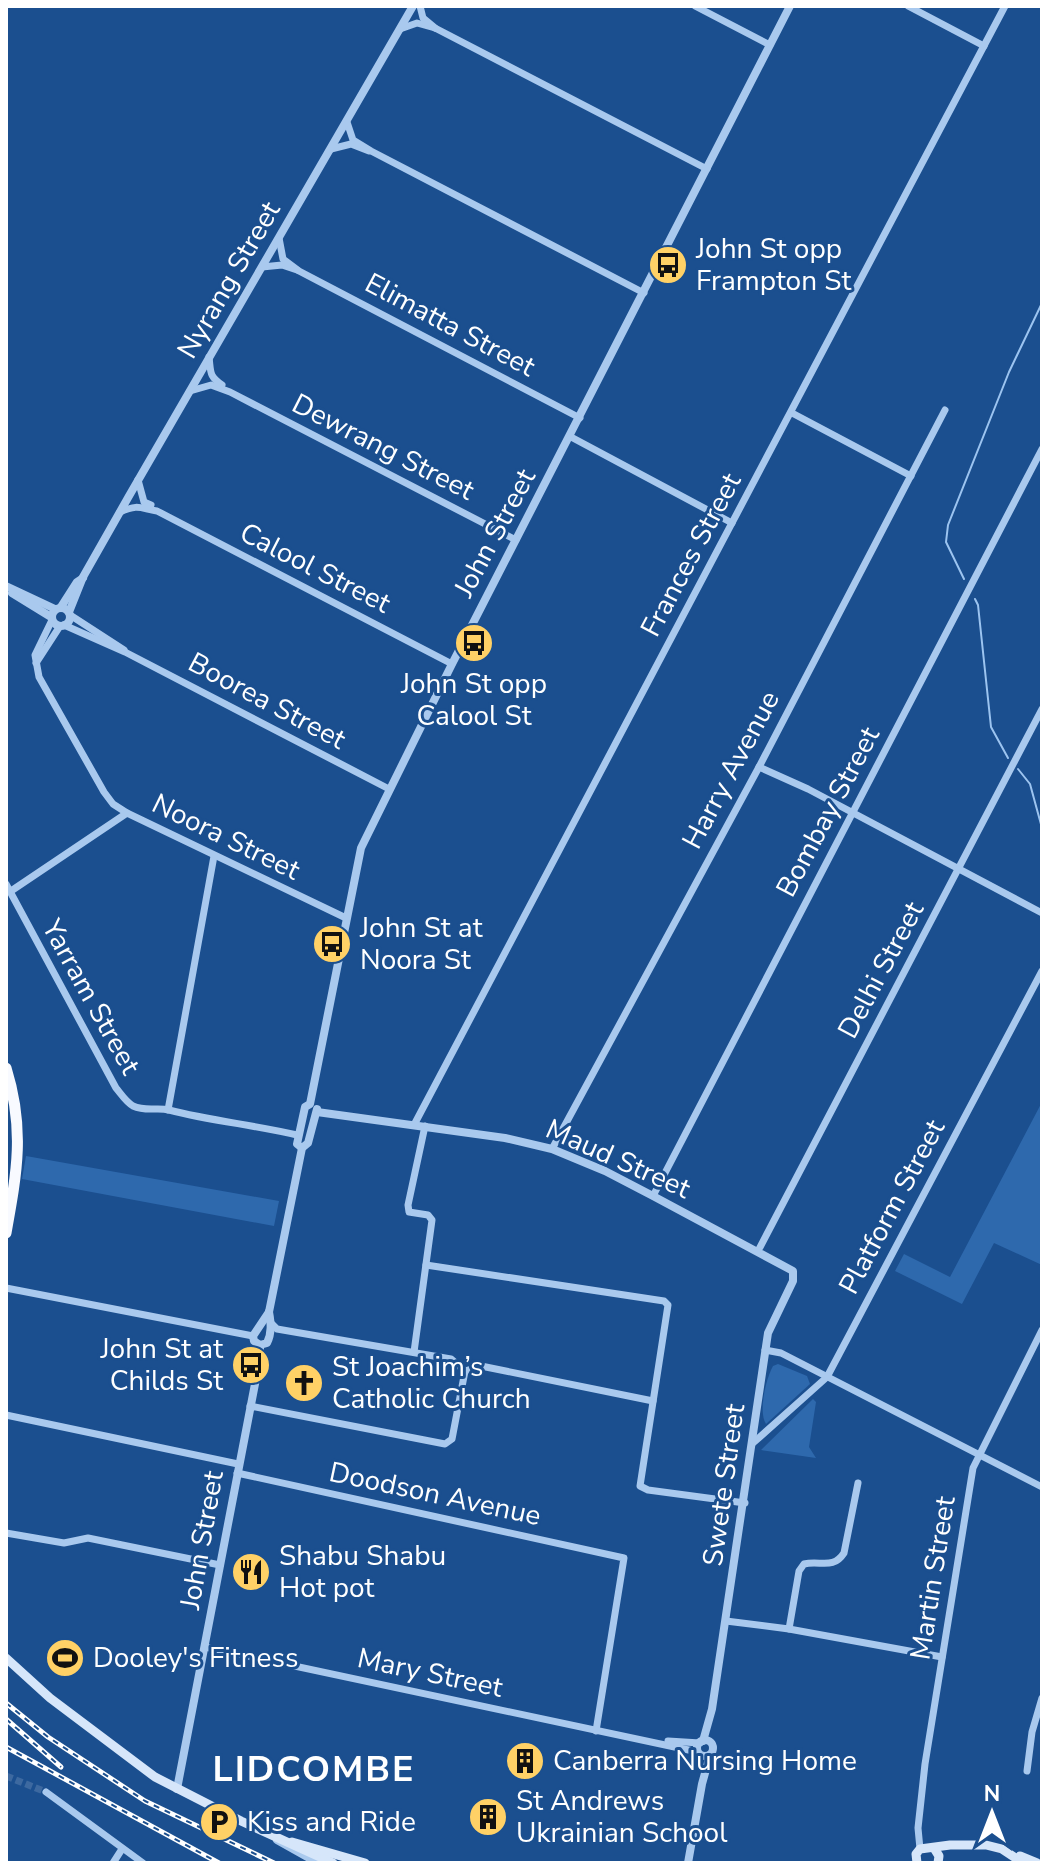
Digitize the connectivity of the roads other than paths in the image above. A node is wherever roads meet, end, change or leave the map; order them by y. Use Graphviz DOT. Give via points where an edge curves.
graph roads {
  1 [pos="413,6"];
  2 [pos="420,6"];
  3 [pos="695,6"];
  4 [pos="790,6"];
  5 [pos="908,6"];
  6 [pos="1005,6"];
  7 [pos="435,28"];
  8 [pos="400,29"];
  9 [pos="770,45"];
  10 [pos="984,46"];
  11 [pos="347,122"];
  12 [pos="331,149"];
  13 [pos="371,151"];
  14 [pos="707,169"];
  15 [pos="279,238"];
  16 [pos="262,267"];
  17 [pos="299,271"];
  18 [pos="644,293"];
  19 [pos="209,357"];
  20 [pos="190,391"];
  21 [pos="230,392"];
  22 [pos="945,410"];
  23 [pos="792,413"];
  24 [pos="580,418"];
  25 [pos="571,437"];
  26 [pos="1042,449"];
  27 [pos="911,476"];
  28 [pos="138,480"];
  29 [pos="157,511"];
  30 [pos="120,512"];
  31 [pos="732,523"];
  32 [pos="516,540"];
  33 [pos="8,587"];
  34 [pos="60,616"];
  35 [pos="452,664"];
  36 [pos="1042,709"];
  37 [pos="759,767"];
  38 [pos="389,789"];
  39 [pos="127,813"];
  40 [pos="852,813"];
  41 [pos="214,856"];
  42 [pos="958,870"];
  43 [pos="9,887"];
  44 [pos="1042,913"];
  45 [pos="346,918"];
  46 [pos="1042,971"];
  47 [pos="6,1068"];
  48 [pos="313,1108"];
  49 [pos="168,1110"];
  50 [pos="414,1125"];
  51 [pos="425,1126"];
  52 [pos="297,1135"];
  53 [pos="302,1148"];
  54 [pos="552,1149"];
  55 [pos="653,1196"];
  56 [pos="6,1233"];
  57 [pos="758,1251"];
  58 [pos="426,1265"];
  59 [pos="793,1271"];
  60 [pos="6,1288"];
  61 [pos="269,1312"];
  62 [pos="272,1324"];
  63 [pos="1042,1330"];
  64 [pos="256,1333"];
  65 [pos="269,1337"];
  66 [pos="260,1345"];
  67 [pos="765,1350"];
  68 [pos="414,1352"];
  69 [pos="465,1371"];
  70 [pos="827,1377"];
  71 [pos="653,1401"];
  72 [pos="250,1406"];
  73 [pos="6,1415"];
  74 [pos="753,1443"];
  75 [pos="979,1453"];
  76 [pos="238,1469"];
  77 [pos="858,1483"];
  78 [pos="1042,1487"];
  79 [pos="745,1503"];
  80 [pos="6,1533"];
  81 [pos="220,1565"];
  82 [pos="726,1621"];
  83 [pos="789,1629"];
  84 [pos="205,1647"];
  85 [pos="942,1657"];
  86 [pos="6,1658"];
  87 [pos="1042,1698"];
  88 [pos="596,1731"];
  89 [pos="704,1748"];
  90 [pos="1027,1771"];
  91 [pos="177,1789"];
  92 [pos="46,1792"];
  93 [pos="274,1837"];
  94 [pos="288,1841"];
  95 [pos="934,1848"];
  96 [pos="122,1849"];
  97 [pos="1002,1849"];
  98 [pos="917,1856"];
  99 [pos="113,1863"];
  100 [pos="143,1863"];
  101 [pos="318,1863"];
  102 [pos="333,1863"];
  103 [pos="348,1863"];
  104 [pos="365,1863"];
  105 [pos="690,1863"];
  106 [pos="904,1863"];
  107 [pos="938,1863"];
  108 [pos="1023,1863"];
  109 [pos="1037,1863"];
  1 -- 8 [label="street, Nyrang Street"];
  2 -- 7 [label="street" via="423,18"];
  3 -- 9 [label="street"];
  4 -- 9 [label="street, John Street"];
  5 -- 10 [label="street"];
  6 -- 10 [label="street, Frances Street"];
  7 -- 8 [label="street" via="417,23"];
  7 -- 14 [label="street"];
  8 -- 11 [label="street, Nyrang Street"];
  9 -- 14 [label="street, John Street"];
  10 -- 23 [label="street, Frances Street"];
  11 -- 12 [label="street, Nyrang Street"];
  11 -- 13 [label="street" via="353,140"];
  12 -- 13 [label="street" via="351,144"];
  12 -- 15 [label="street, Nyrang Street"];
  13 -- 18 [label="street"];
  14 -- 18 [label="street, John Street"];
  15 -- 16 [label="street, Nyrang Street"];
  15 -- 17 [label="street" via="283,259"];
  16 -- 17 [label="street, Elimatta Street" via="282,265"];
  16 -- 19 [label="street, Nyrang Street"];
  17 -- 24 [label="street, Elimatta Street"];
  18 -- 24 [label="street, John Street"];
  19 -- 20 [label="street, Nyrang Street"];
  19 -- 21 [label="street, Dewrang Street" via="213,380"];
  20 -- 21 [label="street, Dewrang Street" via="211,385"];
  20 -- 28 [label="street, Nyrang Street"];
  21 -- 32 [label="street, Dewrang Street"];
  22 -- 27 [label="street, Harry Avenue"];
  23 -- 27 [label="street"];
  23 -- 31 [label="street, Frances Street"];
  24 -- 25 [label="street, John Street"];
  25 -- 31 [label="street"];
  25 -- 32 [label="street, John Street"];
  26 -- 40 [label="street, Bombay Street"];
  27 -- 37 [label="street, Harry Avenue"];
  28 -- 29 [label="street" via="144,502"];
  28 -- 30 [label="street, Nyrang Street"];
  29 -- 30 [label="street, Calool Street" via="135,506"];
  29 -- 35 [label="street, Calool Street"];
  30 -- 34 [label="street, Nyrang Street"];
  31 -- 50 [label="street, Frances Street"];
  32 -- 35 [label="street, John Street"];
  33 -- 34 [label="street, Boorea Street"];
  34 -- 38 [label="street, Boorea Street"];
  34 -- 39 [label="street, Nyrang Street" via="36,663 39,677 104,792"];
  35 -- 38 [label="street, John Street"];
  36 -- 42 [label="street, Delhi Street"];
  37 -- 40 [label="street"];
  37 -- 54 [label="street, Harry Avenue"];
  38 -- 45 [label="street, John Street" via="361,848"];
  39 -- 41 [label="street, Noora Street"];
  39 -- 43 [label="street, Noora Street"];
  40 -- 42 [label="street"];
  40 -- 55 [label="street, Bombay Street"];
  41 -- 45 [label="street, Noora Street"];
  41 -- 49 [label="street"];
  42 -- 44 [label="street"];
  42 -- 57 [label="street, Delhi Street"];
  43 -- 49 [label="street, Yarram Street" via="116,1088 133,1105"];
  45 -- 48 [label="street, John Street"];
  46 -- 70 [label="street, Platform Street"];
  47 -- 56 [label="highway" via="17,1116 19,1161"];
  48 -- 50 [label="street, Maud Street"];
  48 -- 52 [label="street" via="305,1107"];
  48 -- 53 [label="street" via="308,1143"];
  49 -- 52 [label="street, Yarram Street"];
  50 -- 51 [label="street, Maud Street"];
  51 -- 54 [label="street, Maud Street"];
  51 -- 58 [label="street" via="408,1208 431,1217"];
  52 -- 53 [label="street"];
  53 -- 61 [label="street"];
  54 -- 55 [label="street, Maud Street"];
  55 -- 57 [label="street, Maud Street"];
  57 -- 59 [label="street, Maud Street"];
  58 -- 68 [label="street"];
  58 -- 71 [label="street" via="664,1301 668,1305"];
  59 -- 67 [label="street, Swete Street"];
  60 -- 64 [label="street"];
  61 -- 62 [label="street"];
  61 -- 64 [label="street"];
  62 -- 65 [label="street"];
  62 -- 68 [label="street"];
  63 -- 75 [label="street, Martin Street"];
  64 -- 65 [label="street" via="265,1331"];
  64 -- 66 [label="street" via="255,1343"];
  65 -- 66 [label="street"];
  66 -- 72 [label="street, John Street"];
  67 -- 70 [label="street"];
  67 -- 74 [label="street, Swete Street"];
  68 -- 69 [label="street" via="451,1359"];
  69 -- 71 [label="street" via="481,1366"];
  69 -- 72 [label="street" via="452,1439 445,1444"];
  70 -- 74 [label="street, Platform Street"];
  70 -- 75 [label="street"];
  71 -- 79 [label="street" via="640,1486"];
  72 -- 76 [label="street, John Street"];
  73 -- 76 [label="street, Doodson Avenue"];
  74 -- 79 [label="street, Swete Street"];
  75 -- 78 [label="street"];
  75 -- 85 [label="street, Martin Street"];
  76 -- 81 [label="street, John Street"];
  76 -- 88 [label="street, Doodson Avenue" via="624,1558"];
  77 -- 83 [label="street" via="844,1553 830,1565 804,1564"];
  79 -- 82 [label="street, Swete Street"];
  80 -- 81 [label="street" via="64,1543 88,1538"];
  81 -- 84 [label="street, John Street"];
  82 -- 83 [label="street"];
  82 -- 89 [label="street, Swete Street"];
  83 -- 85 [label="street"];
  84 -- 88 [label="street, Mary Street"];
  84 -- 91 [label="street, John Street"];
  85 -- 98 [label="street, Martin Street"];
  86 -- 91 [label="main road" via="50,1698"];
  87 -- 90 [label="street"];
  88 -- 89 [label="street, Mary Street"];
  89 -- 105 [label="street, Swete Street"];
  91 -- 93 [label="main road"];
  92 -- 96 [label="street"];
  93 -- 94 [label="main road"];
  93 -- 101 [label="street"];
  93 -- 102 [label="main road"];
  94 -- 103 [label="main road"];
  94 -- 104 [label="main road"];
  95 -- 97 [label="main road"];
  95 -- 98 [label="main road" via="927,1846"];
  95 -- 107 [label="main road"];
  96 -- 99 [label="street"];
  96 -- 100 [label="street"];
  97 -- 108 [label="main road"];
  97 -- 109 [label="main road"];
  98 -- 106 [label="main road"];
}
